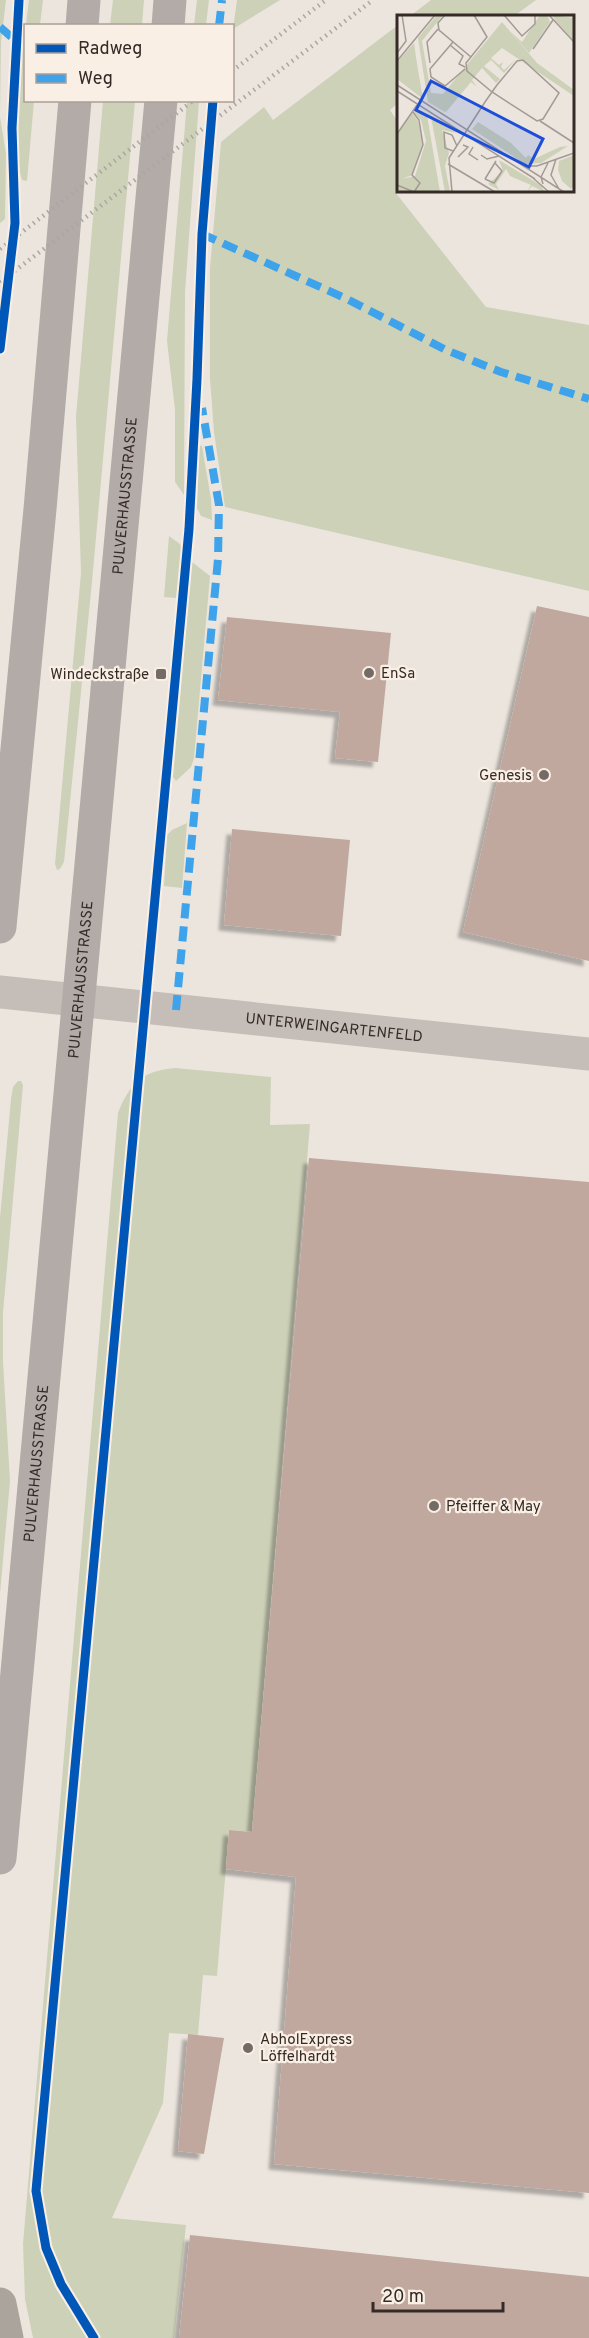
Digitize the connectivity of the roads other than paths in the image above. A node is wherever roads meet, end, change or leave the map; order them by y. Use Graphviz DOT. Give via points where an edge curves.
graph roads {
  1 [pos="84,0"];
  2 [pos="170,0"];
  3 [pos="82,24"];
  4 [pos="168,24"];
  5 [pos="75,102"];
  6 [pos="161,102"];
  7 [pos="0,927"];
  8 [pos="0,992"];
  9 [pos="80,1001"];
  10 [pos="589,1054"];
  11 [pos="0,1858"];
  12 [pos="0,2304"];
  13 [pos="7,2338"];
  1 -- 3 [label="main road"];
  2 -- 4 [label="main road"];
  5 -- 7 [label="main road"];
  6 -- 9 [label="main road, PULVERHAUSSTRASSE"];
  8 -- 9 [label="street, UNTERWEINGARTENFELD"];
  9 -- 10 [label="street, UNTERWEINGARTENFELD"];
  9 -- 11 [label="main road, PULVERHAUSSTRASSE"];
  12 -- 13 [label="highway"];
}
